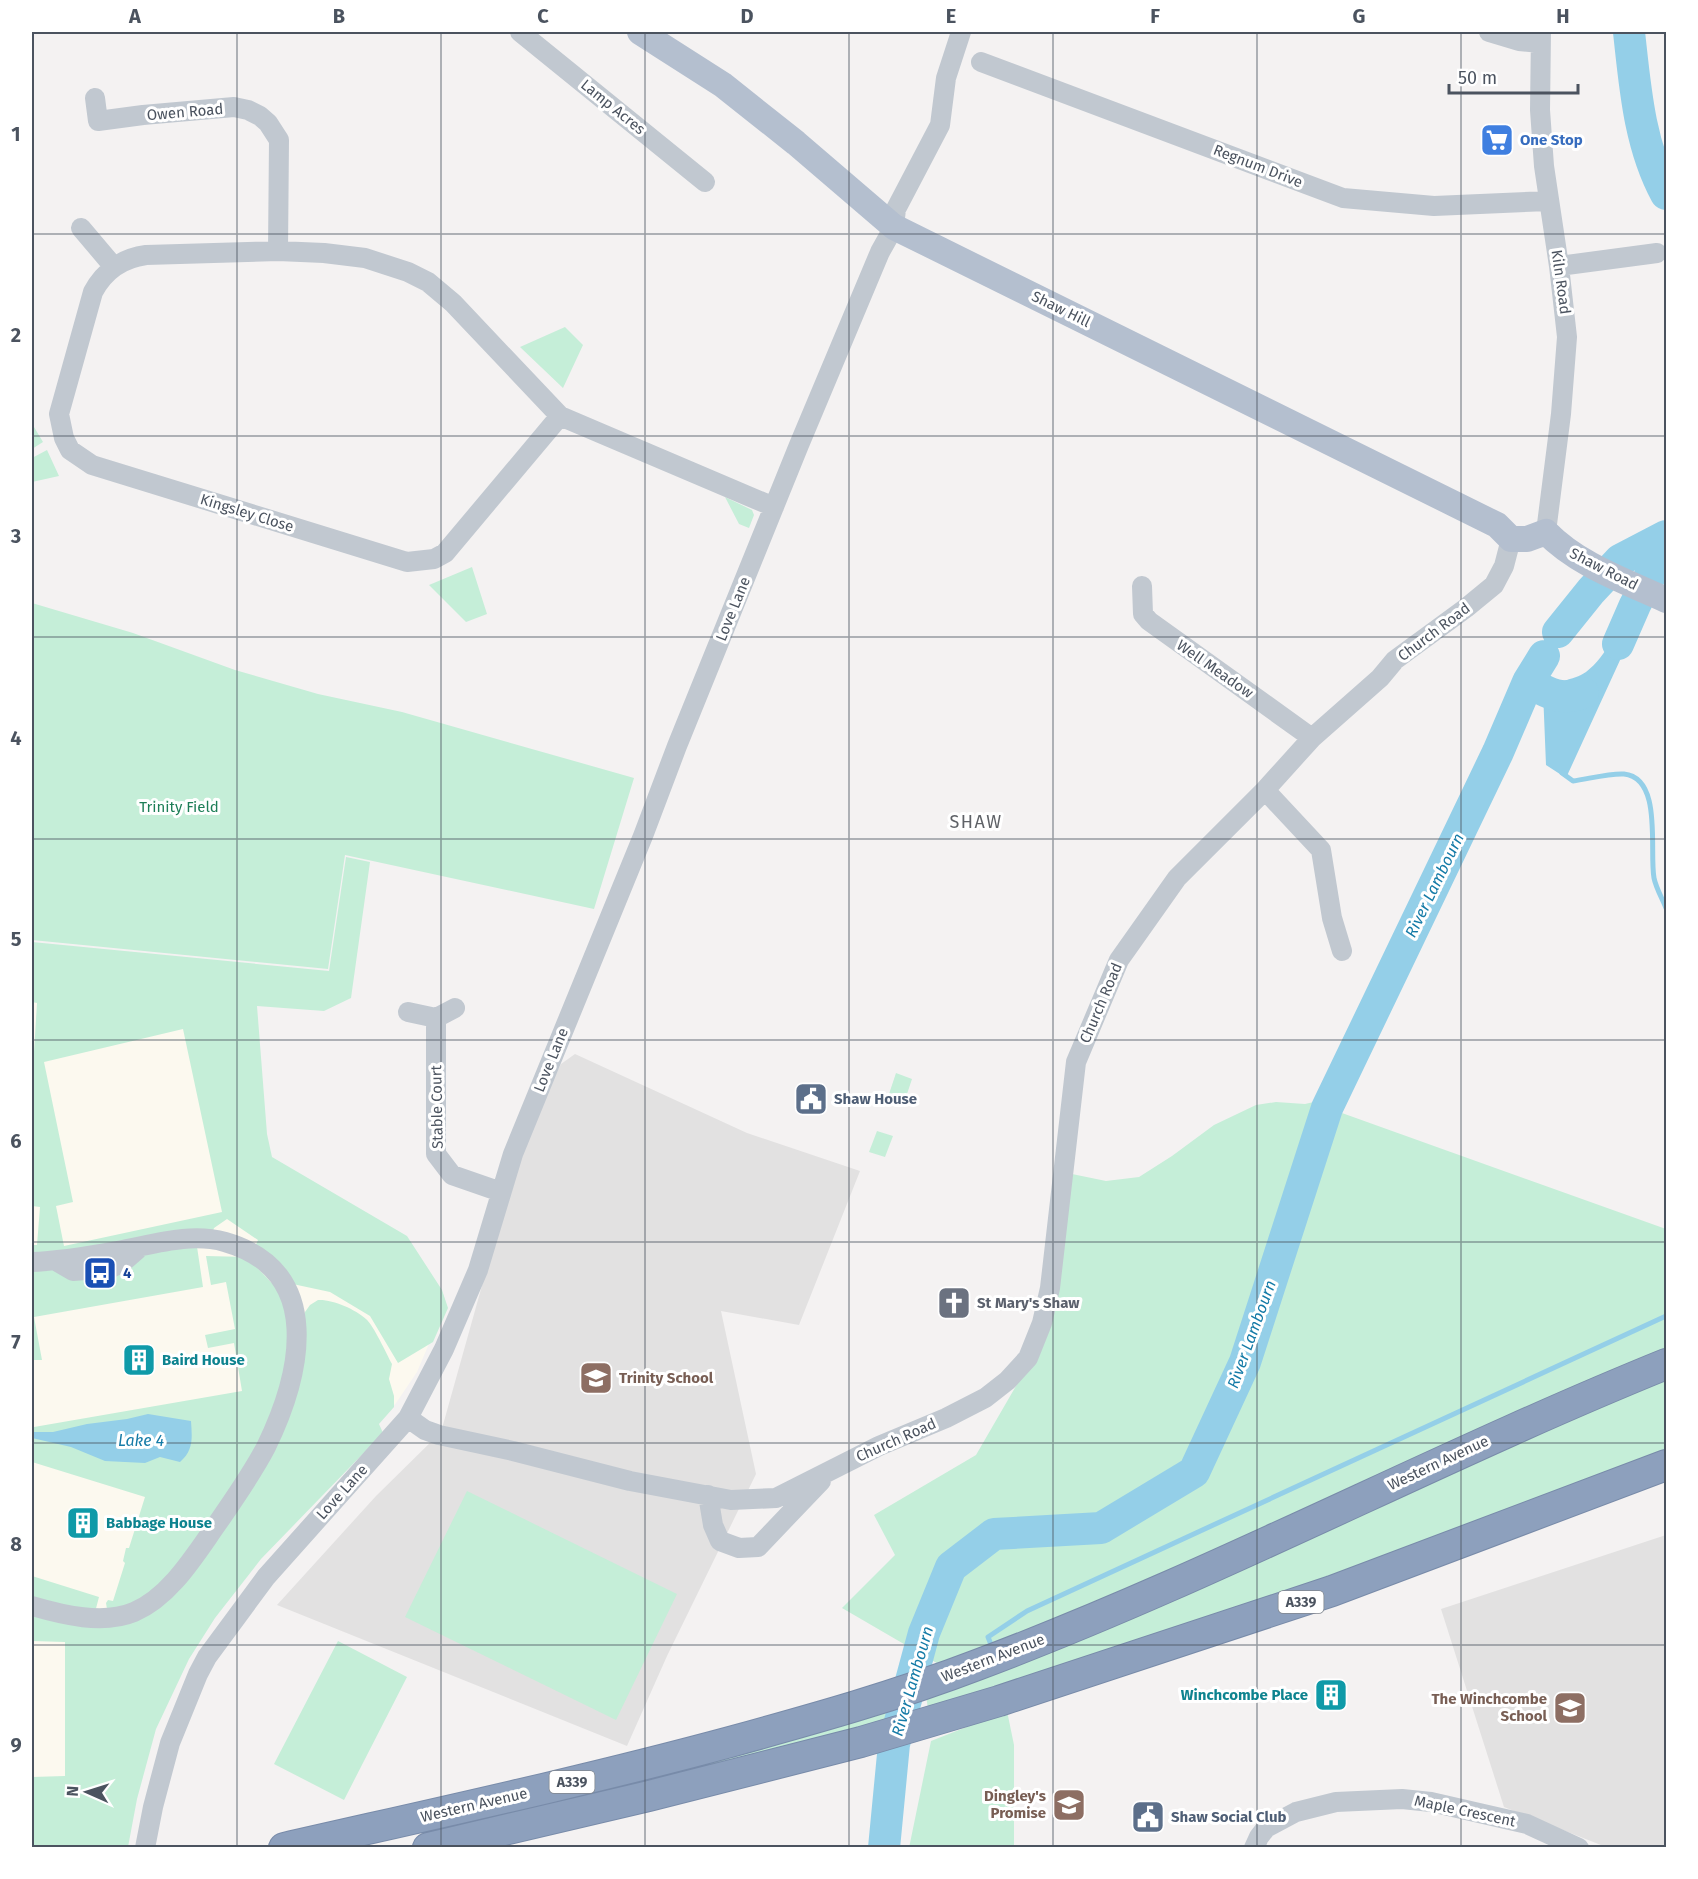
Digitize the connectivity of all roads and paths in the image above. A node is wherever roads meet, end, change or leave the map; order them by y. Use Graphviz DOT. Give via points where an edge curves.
graph roads {
  1 [pos="520,32"];
  2 [pos="640,32"];
  3 [pos="961,32"];
  4 [pos="1489,32"];
  5 [pos="1540,37"];
  6 [pos="981,62"];
  7 [pos="96,98"];
  8 [pos="705,182"];
  9 [pos="1548,201"];
  10 [pos="894,227"];
  11 [pos="81,228"];
  12 [pos="278,251"];
  13 [pos="1657,253"];
  14 [pos="1559,266"];
  15 [pos="114,267"];
  16 [pos="560,416"];
  17 [pos="774,507"];
  18 [pos="1546,532"];
  19 [pos="1511,540"];
  20 [pos="1142,586"];
  21 [pos="1666,599"];
  22 [pos="1312,738"];
  23 [pos="1265,790"];
  24 [pos="1342,951"];
  25 [pos="455,1008"];
  26 [pos="408,1012"];
  27 [pos="436,1018"];
  28 [pos="501,1192"];
  29 [pos="32,1262"];
  30 [pos="1666,1364"];
  31 [pos="408,1418"];
  32 [pos="1666,1465"];
  33 [pos="832,1470"];
  34 [pos="708,1496"];
  35 [pos="32,1606"];
  36 [pos="145,1848"];
  37 [pos="285,1848"];
  38 [pos="428,1848"];
  39 [pos="1254,1848"];
  40 [pos="1579,1848"];
  1 -- 8 [label="street, Lamp Acres"];
  2 -- 10 [label="main road, Shaw Hill" via="723,85"];
  3 -- 10 [label="street, Love Lane" via="943,92 940,125 896,209"];
  4 -- 5 [label="street" via="1519,41"];
  5 -- 9 [label="street, Kiln Road" via="1540,110"];
  6 -- 9 [label="street, Regnum Drive" via="1343,198 1434,206"];
  7 -- 12 [label="street, Owen Road" via="98,121 234,108 260,116 279,140"];
  9 -- 14 [label="street, Kiln Road"];
  10 -- 17 [label="street, Love Lane" via="880,252"];
  10 -- 19 [label="main road, Shaw Hill" via="1497,525"];
  11 -- 15 [label="street"];
  12 -- 15 [label="street, Kingsley Close" via="146,255 126,259"];
  12 -- 16 [label="street, Kingsley Close" via="364,258 428,282 453,303"];
  13 -- 14 [label="street"];
  14 -- 18 [label="street, Kiln Road" via="1567,336"];
  15 -- 16 [label="street, Kingsley Close" via="93,292 60,414 70,450 92,465 407,562 424,561 445,553"];
  16 -- 17 [label="street, Kingsley Close"];
  17 -- 28 [label="street, Love Lane"];
  18 -- 19 [label="main road"];
  18 -- 21 [label="main road, Shaw Road" via="1561,548 1591,565"];
  19 -- 22 [label="street, Church Road" via="1494,585 1395,660"];
  20 -- 22 [label="street, Well Meadow" via="1143,614 1149,621"];
  22 -- 23 [label="street, Church Road"];
  23 -- 24 [label="street" via="1322,850 1332,918"];
  23 -- 33 [label="street, Church Road" via="1177,878 1119,960 1076,1062 1050,1287 1042,1323 1028,1358 985,1398"];
  25 -- 27 [label="street"];
  26 -- 27 [label="street"];
  27 -- 28 [label="street, Stable Court" via="436,1154 452,1174"];
  28 -- 31 [label="street, Love Lane" via="478,1270 444,1349"];
  29 -- 35 [label="street" via="184,1239 222,1241 252,1252 276,1273 292,1299 298,1327 284,1404 265,1448 168,1588 144,1607 120,1617 65,1615"];
  30 -- 37 [label="highway, Western Avenue / A339" via="1488,1440 1139,1600 925,1684 658,1761"];
  31 -- 34 [label="street, Church Road" via="439,1435"];
  31 -- 36 [label="street, Love Lane" via="266,1577 207,1657 170,1743"];
  32 -- 38 [label="highway, Western Avenue / A339" via="1332,1591 1088,1673 861,1742"];
  33 -- 34 [label="street, Church Road" via="776,1498 731,1500"];
  33 -- 34 [label="street, Church Road" via="758,1546 739,1548 720,1541"];
  39 -- 40 [label="street, Maple Crescent" via="1266,1828 1296,1812 1336,1802 1402,1799 1527,1824"];
}
